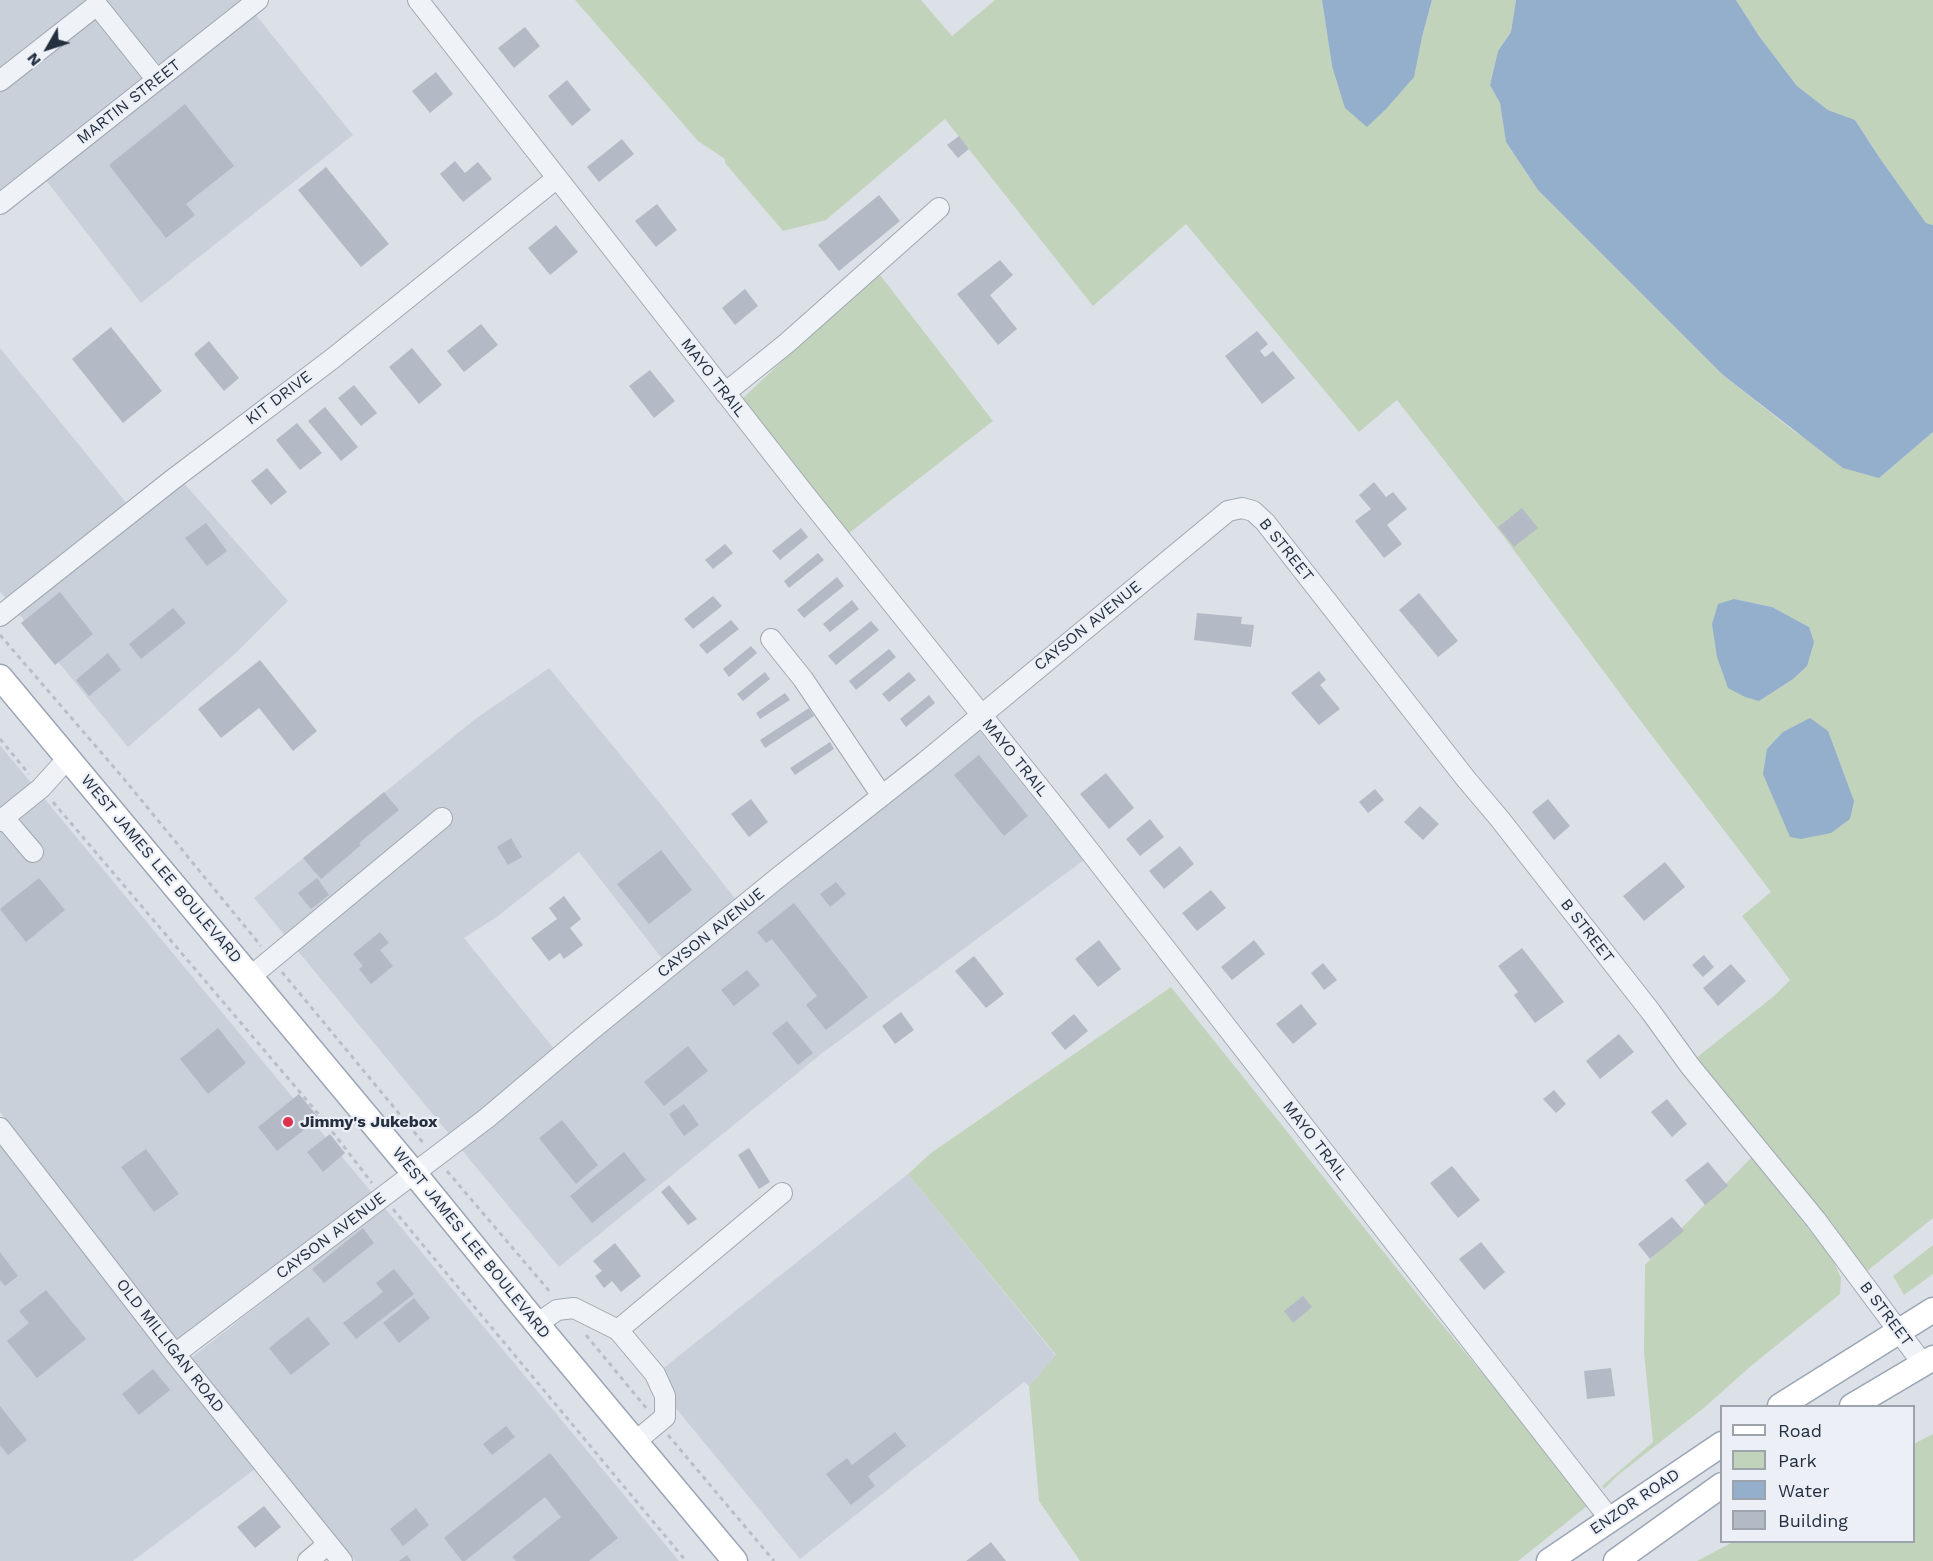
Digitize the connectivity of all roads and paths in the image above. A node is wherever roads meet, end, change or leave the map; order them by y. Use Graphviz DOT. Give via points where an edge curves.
graph roads {
  1 [pos="258,0"];
  2 [pos="418,0"];
  3 [pos="157,80"];
  4 [pos="0,81"];
  5 [pos="557,178"];
  6 [pos="0,204"];
  7 [pos="939,208"];
  8 [pos="725,393"];
  9 [pos="1242,508"];
  10 [pos="0,616"];
  11 [pos="0,634"];
  12 [pos="771,639"];
  13 [pos="0,677"];
  14 [pos="981,716"];
  15 [pos="0,739"];
  16 [pos="68,758"];
  17 [pos="41,788"];
  18 [pos="882,796"];
  19 [pos="442,818"];
  20 [pos="2,819"];
  21 [pos="33,852"];
  22 [pos="272,959"];
  23 [pos="250,977"];
  24 [pos="0,1128"];
  25 [pos="435,1157"];
  26 [pos="414,1173"];
  27 [pos="782,1192"];
  28 [pos="383,1197"];
  29 [pos="565,1309"];
  30 [pos="1933,1310"];
  31 [pos="537,1324"];
  32 [pos="618,1330"];
  33 [pos="1899,1331"];
  34 [pos="175,1354"];
  35 [pos="1928,1361"];
  36 [pos="1783,1405"];
  37 [pos="1855,1405"];
  38 [pos="658,1423"];
  39 [pos="635,1442"];
  40 [pos="1720,1445"];
  41 [pos="1720,1486"];
  42 [pos="1610,1519"];
  43 [pos="328,1544"];
  44 [pos="308,1561"];
  45 [pos="342,1561"];
  46 [pos="686,1561"];
  47 [pos="735,1561"];
  48 [pos="774,1561"];
  49 [pos="1549,1561"];
  50 [pos="1616,1561"];
  1 -- 3 [label="street, MARTIN STREET"];
  2 -- 5 [label="street, MAYO TRAIL"];
  3 -- 4 [label="street" via="97,5"];
  3 -- 6 [label="street, MARTIN STREET"];
  5 -- 8 [label="street, MAYO TRAIL"];
  5 -- 10 [label="street, KIT DRIVE" via="332,359"];
  7 -- 8 [label="street"];
  8 -- 14 [label="street, MAYO TRAIL"];
  9 -- 14 [label="street, CAYSON AVENUE" via="1228,511"];
  9 -- 33 [label="street, B STREET" via="1266,522 1652,1012 1690,1066 1816,1220"];
  11 -- 22 [label="path"];
  12 -- 18 [label="street" via="803,679"];
  13 -- 16 [label="main road, WEST JAMES LEE BOULEVARD"];
  14 -- 18 [label="street, CAYSON AVENUE"];
  14 -- 42 [label="street, MAYO TRAIL"];
  15 -- 17 [label="path"];
  16 -- 17 [label="street"];
  16 -- 23 [label="main road, WEST JAMES LEE BOULEVARD"];
  17 -- 20 [label="street"];
  17 -- 28 [label="path" via="321,1117"];
  18 -- 25 [label="street, CAYSON AVENUE"];
  19 -- 22 [label="street"];
  20 -- 21 [label="street"];
  22 -- 23 [label="street"];
  22 -- 25 [label="path"];
  23 -- 26 [label="main road, WEST JAMES LEE BOULEVARD"];
  24 -- 34 [label="street, OLD MILLIGAN ROAD"];
  25 -- 26 [label="street, CAYSON AVENUE"];
  25 -- 29 [label="path"];
  26 -- 28 [label="street, CAYSON AVENUE"];
  26 -- 31 [label="main road, WEST JAMES LEE BOULEVARD"];
  27 -- 32 [label="street"];
  28 -- 34 [label="street, CAYSON AVENUE"];
  28 -- 46 [label="path"];
  29 -- 31 [label="street"];
  29 -- 32 [label="street" via="574,1308"];
  29 -- 38 [label="path"];
  30 -- 33 [label="main road"];
  31 -- 39 [label="main road, WEST JAMES LEE BOULEVARD"];
  32 -- 38 [label="street" via="655,1374 664,1396 665,1417"];
  33 -- 35 [label="street, B STREET"];
  33 -- 36 [label="main road"];
  34 -- 43 [label="street, OLD MILLIGAN ROAD"];
  35 -- 37 [label="main road"];
  38 -- 39 [label="street"];
  38 -- 48 [label="path"];
  39 -- 47 [label="main road, WEST JAMES LEE BOULEVARD"];
  40 -- 42 [label="main road, ENZOR ROAD"];
  41 -- 50 [label="main road"];
  42 -- 49 [label="main road, ENZOR ROAD"];
  43 -- 44 [label="street"];
  43 -- 45 [label="street, OLD MILLIGAN ROAD"];
}
